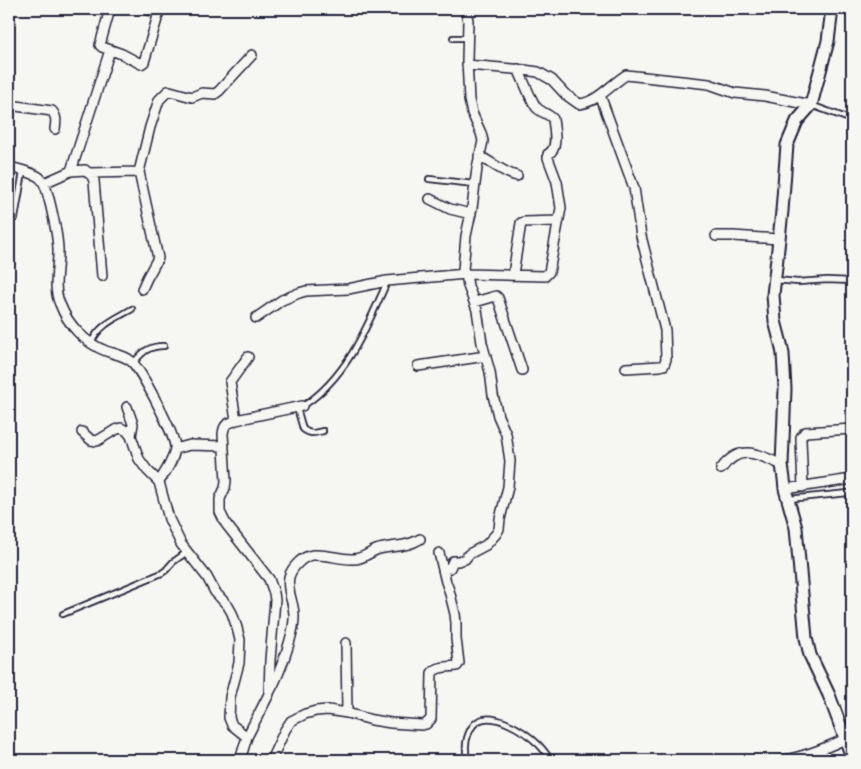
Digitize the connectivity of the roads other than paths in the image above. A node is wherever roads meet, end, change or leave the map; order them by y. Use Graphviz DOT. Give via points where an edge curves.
graph roads {
  1 [pos="110,9"];
  2 [pos="143,9"];
  3 [pos="466,9"];
  4 [pos="832,9"];
  5 [pos="454,38"];
  6 [pos="467,38"];
  7 [pos="110,50"];
  8 [pos="252,55"];
  9 [pos="467,65"];
  10 [pos="518,69"];
  11 [pos="600,95"];
  12 [pos="9,105"];
  13 [pos="811,105"];
  14 [pos="852,120"];
  15 [pos="56,129"];
  16 [pos="479,156"];
  17 [pos="9,166"];
  18 [pos="71,171"];
  19 [pos="23,172"];
  20 [pos="139,172"];
  21 [pos="89,173"];
  22 [pos="517,176"];
  23 [pos="429,179"];
  24 [pos="44,183"];
  25 [pos="476,184"];
  26 [pos="430,199"];
  27 [pos="470,214"];
  28 [pos="15,218"];
  29 [pos="559,221"];
  30 [pos="716,236"];
  31 [pos="780,239"];
  32 [pos="466,274"];
  33 [pos="513,274"];
  34 [pos="102,276"];
  35 [pos="775,279"];
  36 [pos="387,281"];
  37 [pos="852,281"];
  38 [pos="142,289"];
  39 [pos="474,302"];
  40 [pos="132,309"];
  41 [pos="256,318"];
  42 [pos="91,344"];
  43 [pos="164,346"];
  44 [pos="486,356"];
  45 [pos="248,357"];
  46 [pos="133,363"];
  47 [pos="418,366"];
  48 [pos="626,368"];
  49 [pos="522,370"];
  50 [pos="127,407"];
  51 [pos="300,407"];
  52 [pos="236,420"];
  53 [pos="852,429"];
  54 [pos="323,431"];
  55 [pos="82,432"];
  56 [pos="130,436"];
  57 [pos="224,446"];
  58 [pos="175,449"];
  59 [pos="782,465"];
  60 [pos="721,469"];
  61 [pos="852,479"];
  62 [pos="160,482"];
  63 [pos="803,486"];
  64 [pos="787,494"];
  65 [pos="852,494"];
  66 [pos="420,539"];
  67 [pos="187,552"];
  68 [pos="439,553"];
  69 [pos="443,569"];
  70 [pos="63,614"];
  71 [pos="346,643"];
  72 [pos="269,694"];
  73 [pos="347,713"];
  74 [pos="247,737"];
  75 [pos="845,739"];
  76 [pos="852,753"];
  77 [pos="240,760"];
  78 [pos="271,760"];
  79 [pos="466,760"];
  80 [pos="551,760"];
  81 [pos="783,760"];
  1 -- 7 [label="street" via="100,45"];
  2 -- 7 [label="street" via="157,12 158,16 144,62 141,64"];
  3 -- 6 [label="street"];
  4 -- 13 [label="street" via="828,41"];
  5 -- 6 [label="lane"];
  6 -- 9 [label="street"];
  7 -- 18 [label="street"];
  8 -- 20 [label="street" via="215,94 202,93 192,98 170,91 165,93 159,100 150,127"];
  9 -- 10 [label="street"];
  9 -- 16 [label="street" via="471,106 482,137"];
  10 -- 11 [label="street" via="538,72 552,80 579,104"];
  10 -- 29 [label="street" via="536,106 552,119 554,149 548,158 557,182 561,208"];
  11 -- 13 [label="street" via="626,75 709,84 735,93"];
  11 -- 48 [label="street" via="634,188 641,236 664,330 664,365"];
  12 -- 15 [label="street" via="52,111"];
  13 -- 14 [label="lane"];
  13 -- 31 [label="street" via="797,120 787,146"];
  16 -- 22 [label="street"];
  16 -- 25 [label="street"];
  17 -- 19 [label="street"];
  18 -- 21 [label="street" via="85,170"];
  18 -- 24 [label="street"];
  19 -- 24 [label="street" via="37,176"];
  19 -- 28 [label="lane"];
  20 -- 21 [label="street"];
  20 -- 38 [label="street" via="158,258"];
  21 -- 34 [label="street" via="94,180"];
  23 -- 25 [label="lane"];
  24 -- 42 [label="street" via="57,239 57,296 70,322"];
  25 -- 27 [label="street"];
  26 -- 27 [label="street"];
  27 -- 32 [label="street" via="464,249 463,270"];
  29 -- 33 [label="street" via="549,272 545,276"];
  29 -- 33 [label="street" via="521,223"];
  30 -- 31 [label="street"];
  31 -- 35 [label="street"];
  32 -- 33 [label="street"];
  32 -- 36 [label="street"];
  32 -- 39 [label="street"];
  35 -- 37 [label="lane"];
  35 -- 59 [label="street" via="775,321 782,349 785,389"];
  36 -- 41 [label="street" via="359,288 299,293"];
  36 -- 51 [label="lane" via="343,368 326,388"];
  39 -- 44 [label="street"];
  39 -- 49 [label="street" via="498,298"];
  40 -- 42 [label="lane" via="104,325"];
  42 -- 46 [label="street"];
  43 -- 46 [label="lane" via="146,350"];
  44 -- 47 [label="street"];
  44 -- 69 [label="street" via="498,416 508,444 508,487 496,534 486,545 462,560 452,561 450,568"];
  45 -- 52 [label="street" via="230,382"];
  46 -- 58 [label="street" via="172,433"];
  50 -- 56 [label="street" via="133,424"];
  51 -- 52 [label="street"];
  51 -- 54 [label="lane" via="304,429 313,433"];
  52 -- 57 [label="street" via="224,428"];
  53 -- 63 [label="street" via="803,434"];
  55 -- 56 [label="street" via="94,441 121,428"];
  56 -- 62 [label="street" via="139,459"];
  57 -- 58 [label="street" via="190,445"];
  57 -- 72 [label="street" via="226,481 220,512 269,579 274,593"];
  58 -- 62 [label="street"];
  59 -- 60 [label="street" via="747,452 736,455"];
  59 -- 64 [label="street"];
  61 -- 63 [label="street"];
  62 -- 67 [label="street" via="169,519"];
  63 -- 64 [label="street"];
  64 -- 65 [label="lane"];
  64 -- 75 [label="street" via="796,528 808,648"];
  66 -- 72 [label="street" via="409,545 376,550 354,560 313,555 301,560 289,578 294,617 291,637"];
  67 -- 70 [label="lane" via="162,573"];
  67 -- 74 [label="street" via="228,606 237,628 239,658 229,714 232,726"];
  68 -- 69 [label="street"];
  69 -- 73 [label="street" via="455,614 459,663 432,673 429,722 422,725 391,723"];
  71 -- 73 [label="street"];
  72 -- 74 [label="street"];
  73 -- 78 [label="street" via="316,711 295,718 286,728"];
  74 -- 77 [label="street"];
  75 -- 76 [label="street"];
  75 -- 81 [label="street"];
  79 -- 80 [label="lane" via="466,739 470,731 477,722 489,718 521,731"];
}
